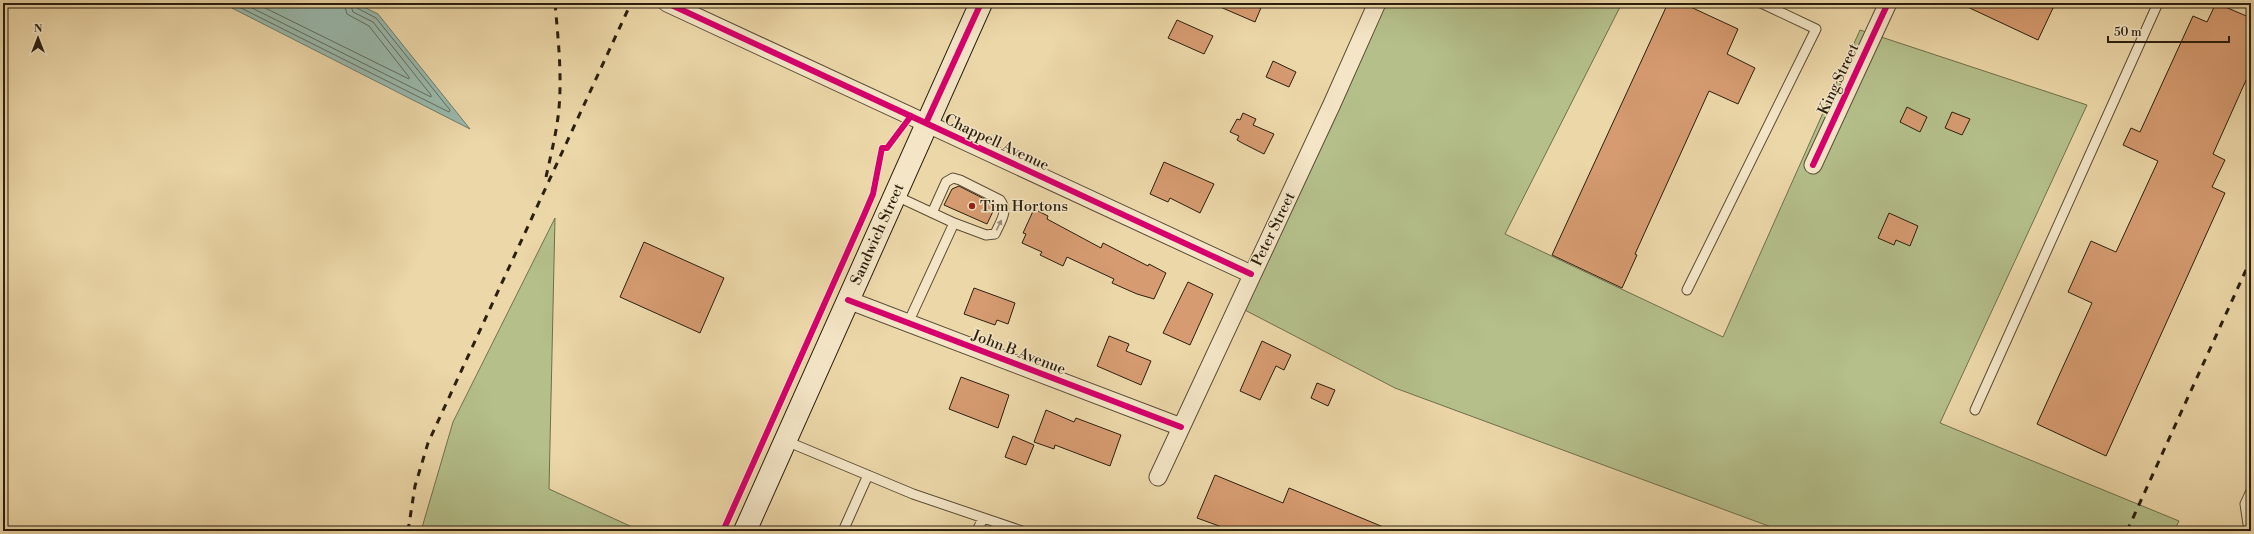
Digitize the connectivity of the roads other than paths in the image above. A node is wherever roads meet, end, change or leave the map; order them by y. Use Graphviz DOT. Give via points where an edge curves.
graph roads {
  1 [pos="667,3"];
  2 [pos="981,3"];
  3 [pos="1377,3"];
  4 [pos="1761,3"];
  5 [pos="1888,3"];
  6 [pos="2158,3"];
  7 [pos="926,123"];
  8 [pos="1813,165"];
  9 [pos="894,195"];
  10 [pos="932,212"];
  11 [pos="954,223"];
  12 [pos="1251,274"];
  13 [pos="1687,290"];
  14 [pos="848,300"];
  15 [pos="908,323"];
  16 [pos="1975,410"];
  17 [pos="1181,427"];
  18 [pos="786,440"];
  19 [pos="868,475"];
  20 [pos="1158,477"];
  21 [pos="2251,491"];
  22 [pos="983,518"];
  23 [pos="746,531"];
  24 [pos="843,531"];
  25 [pos="977,531"];
  26 [pos="1022,531"];
  27 [pos="2249,531"];
  1 -- 7 [label="street, Chappell Avenue"];
  2 -- 7 [label="main road, Sandwich Street"];
  3 -- 12 [label="street, Peter Street"];
  4 -- 13 [label="lane" via="1816,29"];
  5 -- 8 [label="street, King Street"];
  6 -- 16 [label="lane"];
  7 -- 9 [label="main road, Sandwich Street"];
  7 -- 12 [label="street, Chappell Avenue"];
  9 -- 10 [label="lane"];
  9 -- 14 [label="main road, Sandwich Street"];
  10 -- 11 [label="lane"];
  11 -- 10 [label="lane, one-way" via="986,235 995,234 1005,213 1004,206 1000,200 953,178 946,182"];
  11 -- 15 [label="lane"];
  12 -- 17 [label="street, Peter Street"];
  14 -- 15 [label="street, John B Avenue"];
  14 -- 18 [label="main road, Sandwich Street"];
  15 -- 17 [label="street, John B Avenue"];
  17 -- 20 [label="street, Peter Street"];
  18 -- 19 [label="lane"];
  18 -- 23 [label="main road, Sandwich Street"];
  19 -- 22 [label="lane" via="913,494"];
  19 -- 24 [label="lane"];
  21 -- 27 [label="lane" via="2245,504"];
  22 -- 25 [label="lane"];
  22 -- 26 [label="lane"];
}
